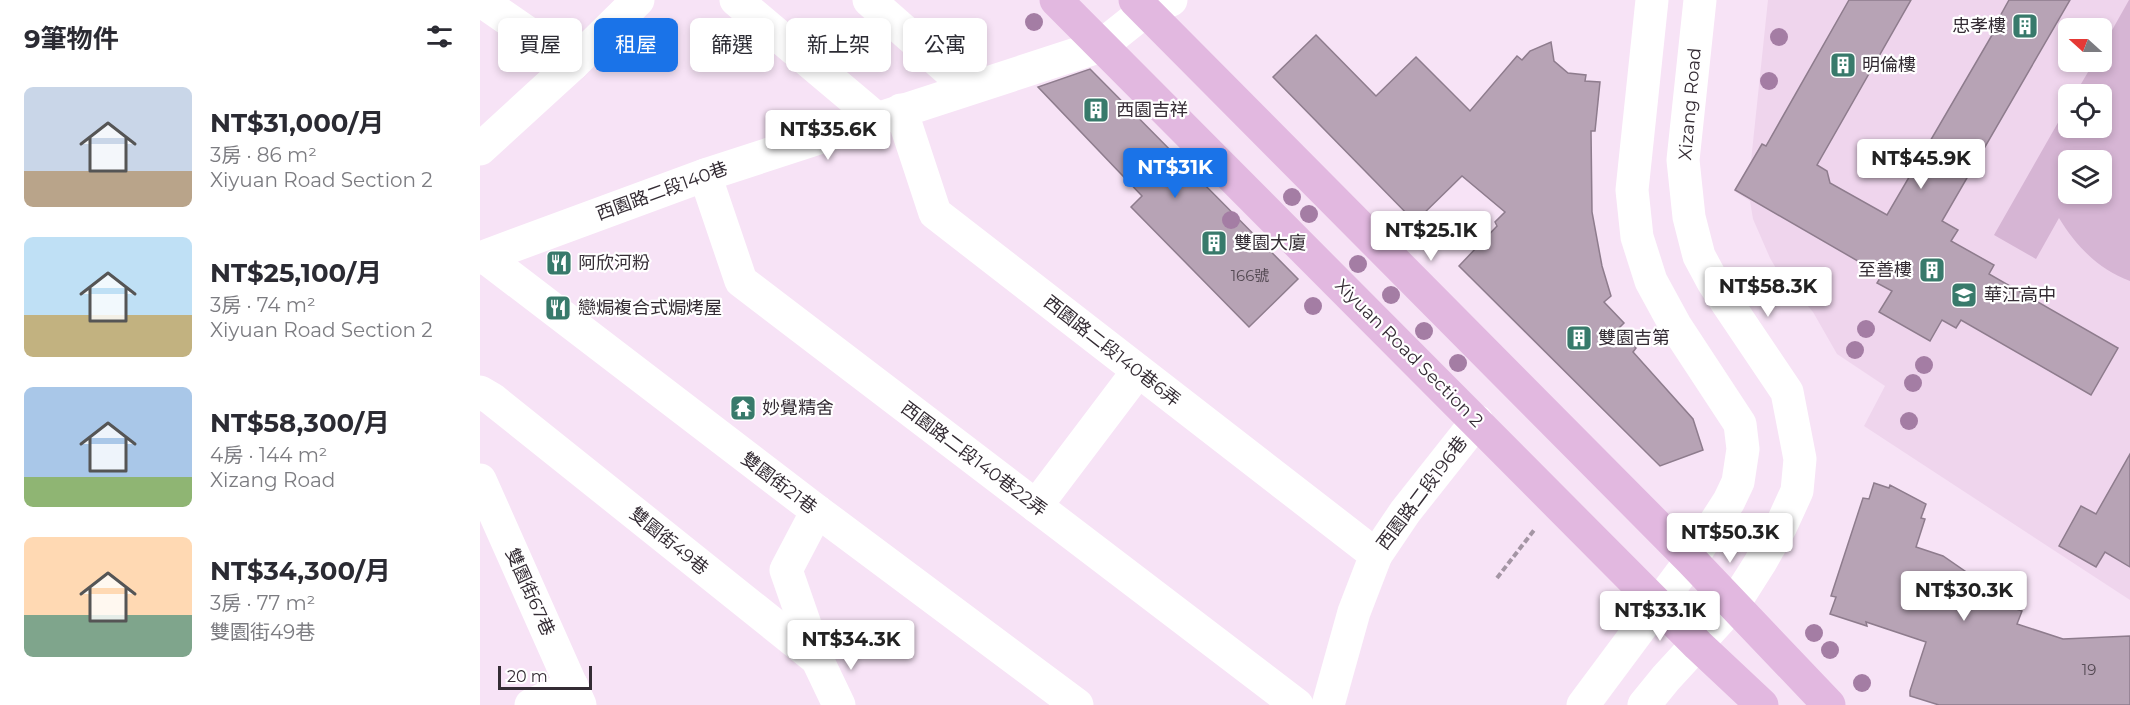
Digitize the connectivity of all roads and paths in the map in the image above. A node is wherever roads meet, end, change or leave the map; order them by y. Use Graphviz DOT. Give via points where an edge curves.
graph roads {
  1 [pos="480,0"];
  2 [pos="638,0"];
  3 [pos="736,0"];
  4 [pos="869,0"];
  5 [pos="1056,0"];
  6 [pos="1652,0"];
  7 [pos="1700,0"];
  8 [pos="1150,4"];
  9 [pos="506,18"];
  10 [pos="1101,46"];
  11 [pos="582,55"];
  12 [pos="564,72"];
  13 [pos="969,88"];
  14 [pos="889,114"];
  15 [pos="480,150"];
  16 [pos="705,174"];
  17 [pos="482,257"];
  18 [pos="1138,371"];
  19 [pos="480,392"];
  20 [pos="1477,421"];
  21 [pos="480,480"];
  22 [pos="1036,506"];
  23 [pos="817,511"];
  24 [pos="1535,530"];
  25 [pos="1376,555"];
  26 [pos="1691,560"];
  27 [pos="1497,578"];
  28 [pos="1734,603"];
  29 [pos="1659,604"];
  30 [pos="1698,645"];
  31 [pos="818,659"];
  32 [pos="576,696"];
  33 [pos="531,705"];
  34 [pos="839,705"];
  35 [pos="1077,705"];
  36 [pos="1297,705"];
  37 [pos="1328,705"];
  38 [pos="1583,705"];
  39 [pos="1644,705"];
  40 [pos="1762,705"];
  41 [pos="1829,705"];
  1 -- 9 [label="street"];
  2 -- 11 [label="street"];
  3 -- 14 [label="street"];
  4 -- 13 [label="street"];
  5 -- 10 [label="main road, Xiyuan Road Section 2"];
  6 -- 26 [label="street" via="1632,190 1637,237 1651,281 1675,325 1740,424 1743,449 1738,482"];
  7 -- 28 [label="street, Xizang Road" via="1683,160 1689,217 1699,256 1713,282 1787,392 1800,459 1797,491 1781,526"];
  8 -- 10 [label="street, 西園路二段140巷"];
  8 -- 26 [label="main road"];
  10 -- 13 [label="street, 西園路二段140巷"];
  10 -- 20 [label="main road, Xiyuan Road Section 2"];
  12 -- 15 [label="street"];
  13 -- 14 [label="street, 西園路二段140巷"];
  14 -- 16 [label="street, 西園路二段140巷"];
  14 -- 18 [label="street, 西園路二段140巷6弄" via="935,213"];
  16 -- 17 [label="street, 西園路二段140巷"];
  16 -- 22 [label="street, 西園路二段140巷22弄" via="741,282"];
  17 -- 23 [label="street, 雙園街21巷"];
  18 -- 22 [label="street"];
  18 -- 25 [label="street, 西園路二段140巷6弄"];
  19 -- 31 [label="street, 雙園街49巷"];
  20 -- 25 [label="street, 西園路二段196巷"];
  20 -- 29 [label="main road, Xiyuan Road Section 2"];
  21 -- 32 [label="street, 雙園街67巷"];
  22 -- 36 [label="street, 西園路二段140巷22弄"];
  23 -- 31 [label="street" via="786,570"];
  23 -- 35 [label="street, 雙園街21巷"];
  24 -- 27 [label="path"];
  25 -- 37 [label="street, 西園路二段196巷" via="1354,612"];
  26 -- 28 [label="main road"];
  26 -- 29 [label="street"];
  28 -- 30 [label="street, Xizang Road"];
  28 -- 41 [label="main road"];
  29 -- 30 [label="main road, Xiyuan Road Section 2"];
  29 -- 38 [label="street"];
  30 -- 39 [label="street, Xizang Road"];
  30 -- 40 [label="main road, Xiyuan Road Section 2"];
  31 -- 34 [label="street, 雙園街49巷"];
  32 -- 33 [label="street"];
}
